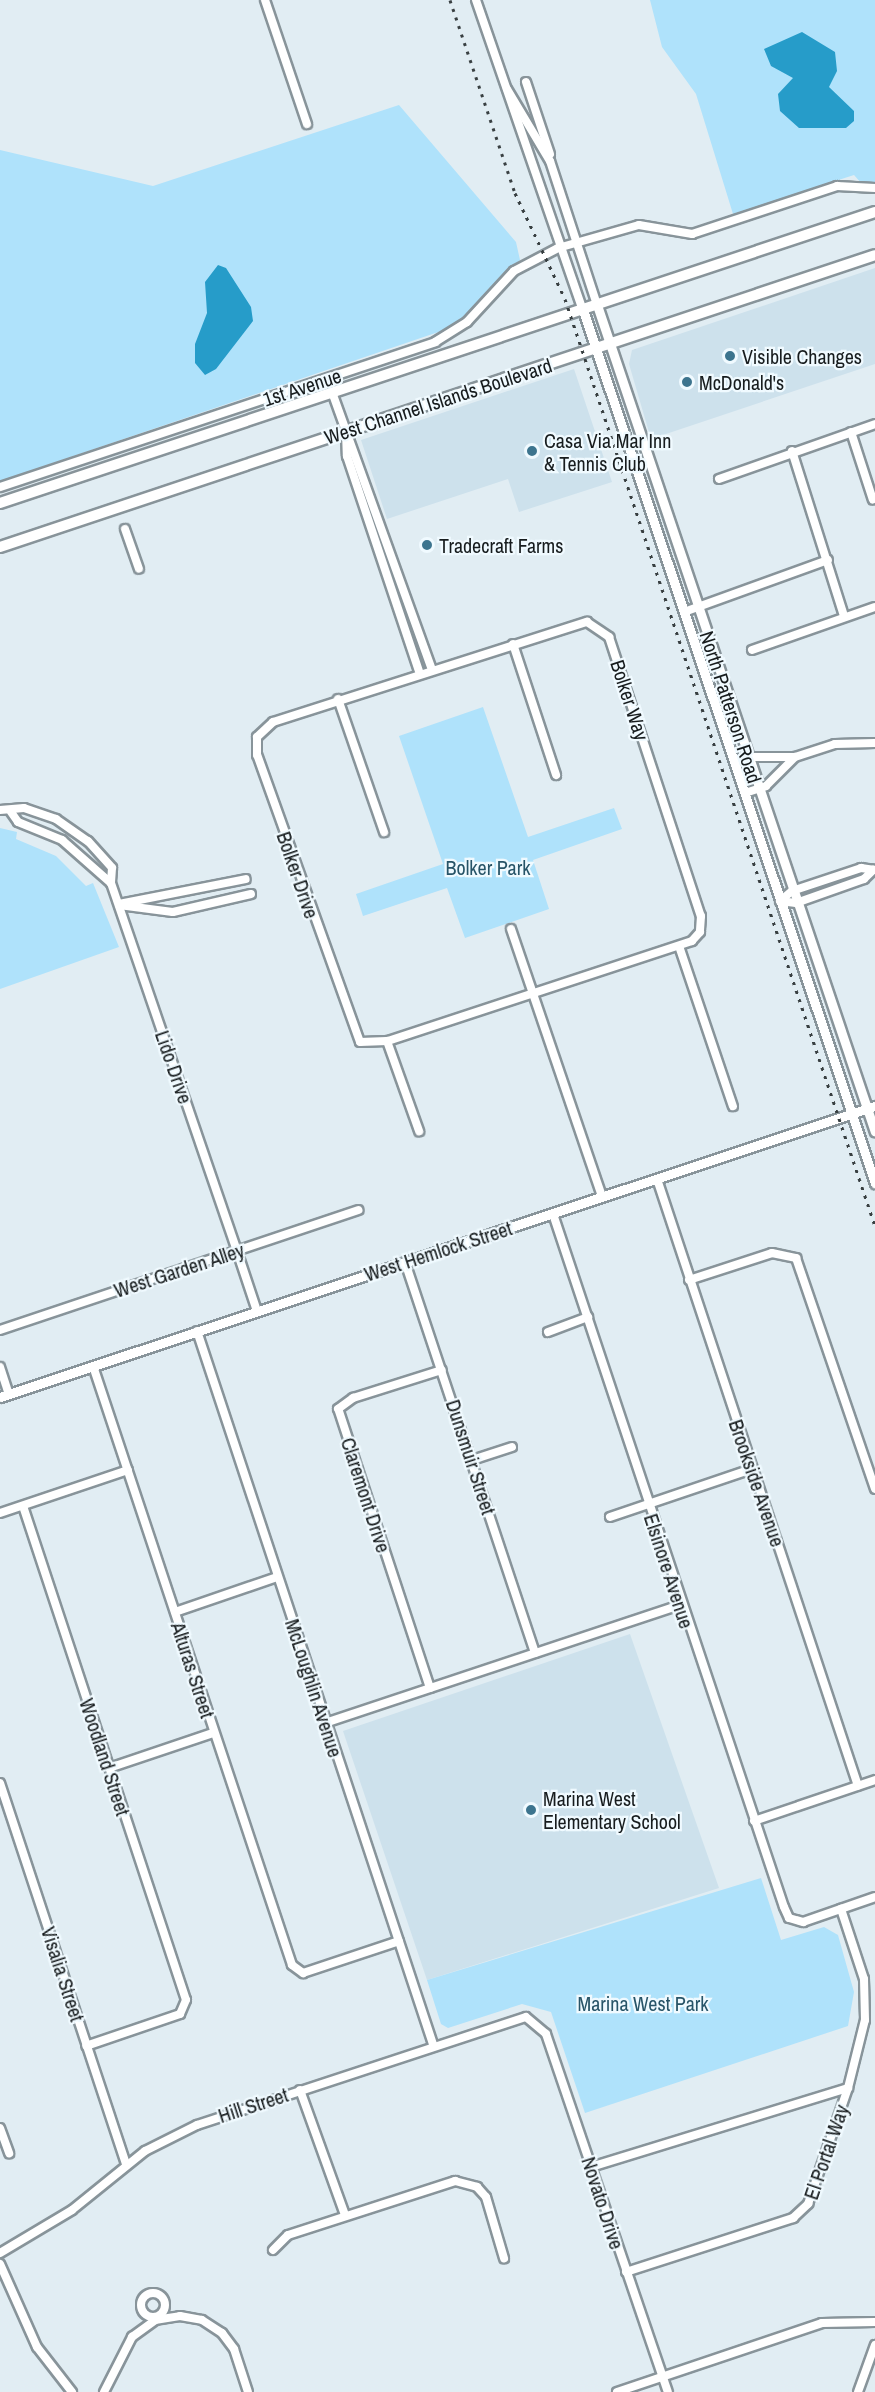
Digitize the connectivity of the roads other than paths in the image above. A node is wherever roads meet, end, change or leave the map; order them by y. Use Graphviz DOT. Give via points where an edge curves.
graph roads {
  1 [pos="265,0"];
  2 [pos="476,0"];
  3 [pos="526,82"];
  4 [pos="506,88"];
  5 [pos="307,124"];
  6 [pos="550,161"];
  7 [pos="875,188"];
  8 [pos="875,212"];
  9 [pos="577,242"];
  10 [pos="558,248"];
  11 [pos="875,255"];
  12 [pos="597,305"];
  13 [pos="583,310"];
  14 [pos="610,345"];
  15 [pos="596,350"];
  16 [pos="332,392"];
  17 [pos="875,424"];
  18 [pos="346,432"];
  19 [pos="851,432"];
  20 [pos="792,451"];
  21 [pos="719,479"];
  22 [pos="0,488"];
  23 [pos="873,500"];
  24 [pos="0,503"];
  25 [pos="125,529"];
  26 [pos="0,547"];
  27 [pos="828,560"];
  28 [pos="139,569"];
  29 [pos="875,607"];
  30 [pos="698,608"];
  31 [pos="684,612"];
  32 [pos="844,616"];
  33 [pos="513,644"];
  34 [pos="752,650"];
  35 [pos="432,670"];
  36 [pos="420,674"];
  37 [pos="339,699"];
  38 [pos="875,743"];
  39 [pos="747,757"];
  40 [pos="795,757"];
  41 [pos="556,774"];
  42 [pos="758,789"];
  43 [pos="745,794"];
  44 [pos="0,810"];
  45 [pos="11,812"];
  46 [pos="384,831"];
  47 [pos="874,870"];
  48 [pos="246,879"];
  49 [pos="111,883"];
  50 [pos="792,891"];
  51 [pos="251,894"];
  52 [pos="780,901"];
  53 [pos="796,903"];
  54 [pos="119,904"];
  55 [pos="511,929"];
  56 [pos="679,946"];
  57 [pos="533,993"];
  58 [pos="387,1041"];
  59 [pos="733,1106"];
  60 [pos="871,1107"];
  61 [pos="852,1113"];
  62 [pos="418,1131"];
  63 [pos="875,1132"];
  64 [pos="657,1179"];
  65 [pos="875,1183"];
  66 [pos="602,1197"];
  67 [pos="358,1210"];
  68 [pos="553,1214"];
  69 [pos="237,1251"];
  70 [pos="240,1260"];
  71 [pos="405,1262"];
  72 [pos="690,1280"];
  73 [pos="257,1311"];
  74 [pos="588,1317"];
  75 [pos="0,1330"];
  76 [pos="197,1331"];
  77 [pos="548,1332"];
  78 [pos="93,1366"];
  79 [pos="0,1367"];
  80 [pos="442,1371"];
  81 [pos="4,1395"];
  82 [pos="512,1447"];
  83 [pos="472,1460"];
  84 [pos="752,1469"];
  85 [pos="128,1470"];
  86 [pos="875,1490"];
  87 [pos="647,1504"];
  88 [pos="23,1506"];
  89 [pos="0,1513"];
  90 [pos="610,1517"];
  91 [pos="277,1576"];
  92 [pos="680,1605"];
  93 [pos="175,1612"];
  94 [pos="535,1653"];
  95 [pos="430,1688"];
  96 [pos="325,1723"];
  97 [pos="213,1733"];
  98 [pos="109,1768"];
  99 [pos="875,1780"];
  100 [pos="0,1783"];
  101 [pos="858,1786"];
  102 [pos="10,1812"];
  103 [pos="0,1815"];
  104 [pos="754,1821"];
  105 [pos="875,1897"];
  106 [pos="841,1909"];
  107 [pos="399,1941"];
  108 [pos="533,2018"];
  109 [pos="433,2044"];
  110 [pos="86,2046"];
  111 [pos="848,2088"];
  112 [pos="300,2090"];
  113 [pos="0,2128"];
  114 [pos="9,2153"];
  115 [pos="126,2164"];
  116 [pos="591,2167"];
  117 [pos="345,2215"];
  118 [pos="273,2250"];
  119 [pos="0,2253"];
  120 [pos="504,2258"];
  121 [pos="0,2264"];
  122 [pos="626,2272"];
  123 [pos="875,2322"];
  124 [pos="875,2344"];
  125 [pos="664,2376"];
  126 [pos="72,2392"];
  127 [pos="104,2392"];
  128 [pos="248,2392"];
  129 [pos="617,2392"];
  130 [pos="668,2392"];
  131 [pos="858,2392"];
  1 -- 5 [label="street"];
  2 -- 4 [label="street"];
  3 -- 6 [label="street"];
  4 -- 6 [label="street"];
  4 -- 10 [label="street"];
  6 -- 9 [label="street"];
  7 -- 9 [label="street, 1st Avenue" via="837,186 692,234 639,225"];
  8 -- 12 [label="main road"];
  9 -- 10 [label="street, 1st Avenue"];
  9 -- 12 [label="street"];
  10 -- 13 [label="street"];
  10 -- 22 [label="street, 1st Avenue" via="514,272 467,322 435,342"];
  11 -- 14 [label="main road, West Channel Islands Boulevard"];
  12 -- 13 [label="main road"];
  12 -- 14 [label="street, North Patterson Road"];
  13 -- 15 [label="street, North Patterson Road"];
  13 -- 16 [label="main road"];
  14 -- 15 [label="main road, West Channel Islands Boulevard"];
  14 -- 30 [label="street, North Patterson Road"];
  15 -- 18 [label="main road, West Channel Islands Boulevard"];
  15 -- 31 [label="street, North Patterson Road"];
  16 -- 18 [label="street"];
  16 -- 24 [label="main road"];
  17 -- 19 [label="street"];
  18 -- 26 [label="main road, West Channel Islands Boulevard"];
  18 -- 35 [label="street" via="354,442"];
  18 -- 36 [label="street" via="347,456"];
  19 -- 20 [label="street"];
  19 -- 23 [label="street"];
  20 -- 21 [label="street"];
  20 -- 27 [label="street"];
  25 -- 28 [label="street"];
  27 -- 30 [label="street"];
  27 -- 32 [label="street"];
  29 -- 32 [label="street"];
  30 -- 31 [label="street"];
  30 -- 39 [label="street, North Patterson Road"];
  31 -- 43 [label="street, North Patterson Road"];
  32 -- 34 [label="street"];
  33 -- 35 [label="street, Bolker Way"];
  33 -- 41 [label="street"];
  33 -- 56 [label="street, Bolker Way" via="587,622 609,637 700,916 700,932"];
  35 -- 36 [label="street, Bolker Way"];
  36 -- 37 [label="street, Bolker Drive"];
  37 -- 46 [label="street"];
  37 -- 58 [label="street, Bolker Drive" via="266,726 257,737 257,755 352,1033 368,1045"];
  38 -- 40 [label="street" via="835,744"];
  39 -- 40 [label="street"];
  39 -- 42 [label="street, North Patterson Road"];
  40 -- 42 [label="street"];
  42 -- 43 [label="street"];
  42 -- 50 [label="street, North Patterson Road"];
  43 -- 52 [label="street, North Patterson Road"];
  44 -- 45 [label="street, Lido Drive"];
  45 -- 49 [label="street, Lido Drive" via="18,822 62,840"];
  45 -- 49 [label="street, Lido Drive" via="24,808 70,826 107,860"];
  47 -- 50 [label="street" via="861,868"];
  47 -- 53 [label="street" via="864,879"];
  48 -- 54 [label="street"];
  49 -- 54 [label="street, Lido Drive"];
  50 -- 52 [label="street"];
  50 -- 53 [label="street, North Patterson Road"];
  51 -- 54 [label="street" via="173,912"];
  52 -- 53 [label="street"];
  52 -- 61 [label="street, North Patterson Road"];
  53 -- 60 [label="street, North Patterson Road"];
  54 -- 69 [label="street, Lido Drive"];
  55 -- 57 [label="street"];
  56 -- 57 [label="street, Bolker Drive"];
  56 -- 59 [label="street"];
  57 -- 58 [label="street, Bolker Drive"];
  57 -- 66 [label="street"];
  58 -- 62 [label="street"];
  60 -- 61 [label="street, West Hemlock Street"];
  60 -- 63 [label="street, North Patterson Road"];
  61 -- 64 [label="street, West Hemlock Street"];
  61 -- 65 [label="street, North Patterson Road"];
  64 -- 66 [label="street, West Hemlock Street"];
  64 -- 72 [label="street, Brookside Avenue"];
  66 -- 68 [label="street, West Hemlock Street"];
  67 -- 69 [label="street, West Garden Alley"];
  68 -- 71 [label="street, West Hemlock Street"];
  68 -- 74 [label="street, Elsinore Avenue"];
  69 -- 75 [label="street, West Garden Alley"];
  70 -- 73 [label="street"];
  71 -- 73 [label="street, West Hemlock Street"];
  71 -- 80 [label="street, Dunsmuir Street"];
  72 -- 84 [label="street, Brookside Avenue"];
  72 -- 86 [label="street" via="772,1253 796,1258"];
  73 -- 76 [label="street, West Hemlock Street"];
  74 -- 77 [label="street"];
  74 -- 87 [label="street, Elsinore Avenue"];
  76 -- 78 [label="street, West Hemlock Street"];
  76 -- 91 [label="street, McLoughlin Avenue"];
  78 -- 81 [label="street, West Hemlock Street"];
  78 -- 85 [label="street, Alturas Street"];
  79 -- 81 [label="street"];
  80 -- 83 [label="street, Dunsmuir Street"];
  80 -- 95 [label="street, Claremont Drive" via="353,1398 338,1409"];
  82 -- 83 [label="street"];
  83 -- 94 [label="street, Dunsmuir Street"];
  84 -- 87 [label="street"];
  84 -- 101 [label="street, Brookside Avenue"];
  85 -- 88 [label="street"];
  85 -- 93 [label="street, Alturas Street"];
  87 -- 90 [label="street"];
  87 -- 92 [label="street, Elsinore Avenue"];
  88 -- 89 [label="street"];
  88 -- 98 [label="street, Woodland Street"];
  91 -- 93 [label="street"];
  91 -- 96 [label="street, McLoughlin Avenue"];
  92 -- 94 [label="street"];
  92 -- 104 [label="street, Elsinore Avenue"];
  93 -- 97 [label="street, Alturas Street"];
  94 -- 95 [label="street"];
  95 -- 96 [label="street"];
  96 -- 107 [label="street, McLoughlin Avenue"];
  97 -- 98 [label="street"];
  97 -- 107 [label="street, Alturas Street" via="297,1973"];
  98 -- 110 [label="street, Woodland Street" via="186,2008"];
  99 -- 101 [label="street"];
  100 -- 102 [label="street, Visalia Street"];
  101 -- 104 [label="street"];
  102 -- 103 [label="street"];
  102 -- 110 [label="street, Visalia Street"];
  104 -- 106 [label="street, Elsinore Avenue" via="784,1907 796,1922"];
  105 -- 106 [label="street"];
  106 -- 111 [label="street, El Portal Way" via="866,1999"];
  107 -- 109 [label="street, McLoughlin Avenue"];
  108 -- 109 [label="street, Hill Street" via="515,2017"];
  108 -- 116 [label="street, Novato Drive" via="546,2034"];
  109 -- 112 [label="street, Hill Street"];
  110 -- 115 [label="street, Visalia Street"];
  111 -- 116 [label="street"];
  111 -- 122 [label="street, El Portal Way" via="803,2213"];
  112 -- 115 [label="street, Hill Street" via="198,2124"];
  112 -- 117 [label="street"];
  113 -- 114 [label="street"];
  115 -- 119 [label="street, Hill Street" via="72,2210"];
  116 -- 122 [label="street, Novato Drive"];
  117 -- 118 [label="street" via="288,2235"];
  117 -- 120 [label="street" via="466,2182 488,2200"];
  121 -- 126 [label="street" via="37,2347"];
  122 -- 125 [label="street, Novato Drive"];
  123 -- 125 [label="street" via="822,2323"];
  124 -- 131 [label="street"];
  125 -- 129 [label="street"];
  125 -- 130 [label="street, Novato Drive"];
  127 -- 128 [label="street" via="132,2337 159,2319 190,2317 222,2333 234,2349"];
}
